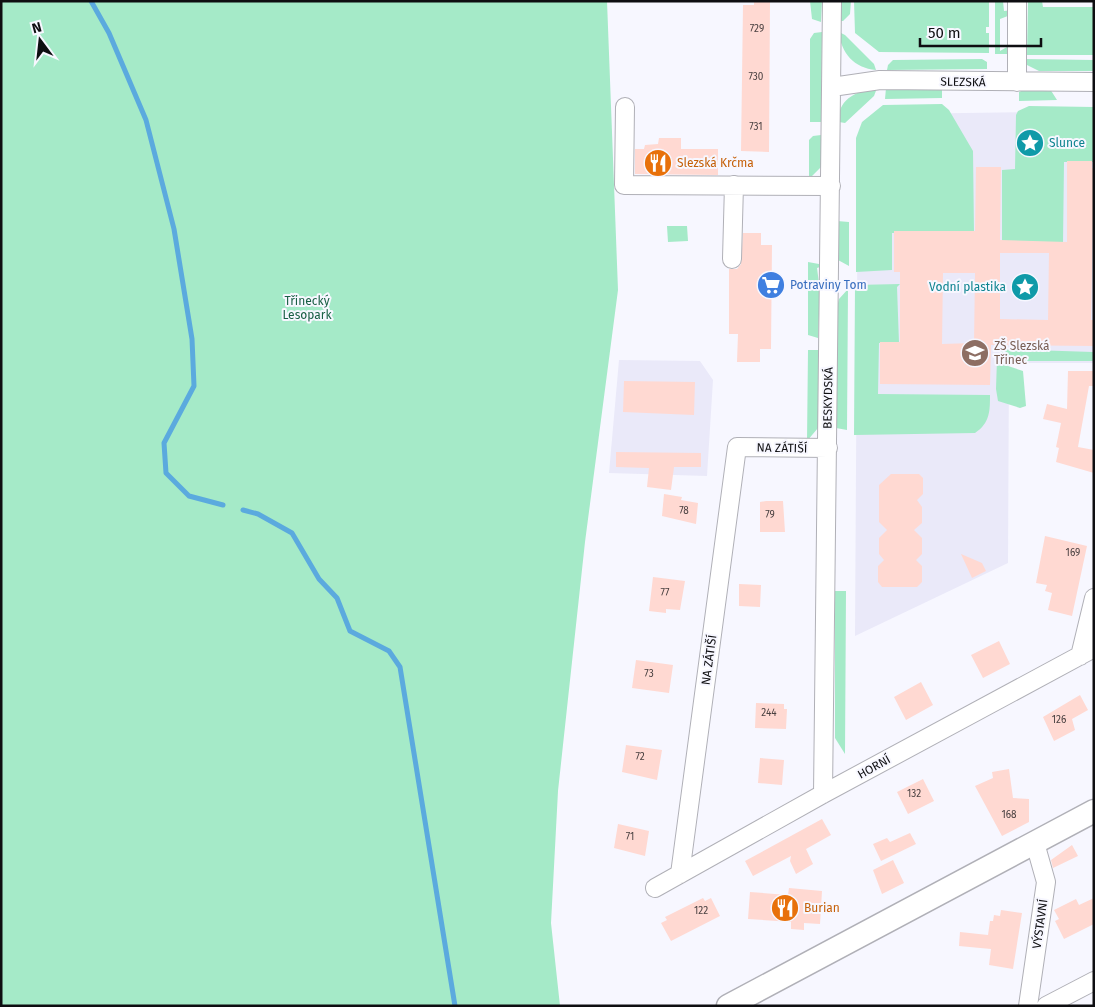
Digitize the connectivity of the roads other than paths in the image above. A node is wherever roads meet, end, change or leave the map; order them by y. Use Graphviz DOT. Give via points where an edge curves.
graph roads {
  1 [pos="832,1"];
  2 [pos="1018,1"];
  3 [pos="1017,82"];
  4 [pos="1094,82"];
  5 [pos="832,87"];
  6 [pos="625,107"];
  7 [pos="734,185"];
  8 [pos="831,186"];
  9 [pos="732,259"];
  10 [pos="828,448"];
  11 [pos="1094,598"];
  12 [pos="1087,652"];
  13 [pos="823,794"];
  14 [pos="1094,811"];
  15 [pos="1035,842"];
  16 [pos="680,874"];
  17 [pos="655,888"];
  18 [pos="1094,981"];
  19 [pos="728,1006"];
  20 [pos="1028,1006"];
  21 [pos="1046,1006"];
  1 -- 5 [label="street, BESKYDSKÁ"];
  2 -- 3 [label="street"];
  3 -- 4 [label="street, SLEZSKÁ"];
  3 -- 5 [label="street, SLEZSKÁ" via="880,80"];
  5 -- 8 [label="street, BESKYDSKÁ"];
  6 -- 7 [label="street" via="624,184"];
  7 -- 8 [label="street"];
  7 -- 9 [label="street"];
  8 -- 10 [label="street, BESKYDSKÁ"];
  10 -- 13 [label="street, BESKYDSKÁ"];
  10 -- 16 [label="street, NA ZÁTIŠÍ" via="737,447"];
  11 -- 12 [label="street"];
  12 -- 13 [label="street, HORNÍ"];
  13 -- 16 [label="street, HORNÍ"];
  14 -- 15 [label="main road"];
  15 -- 19 [label="main road"];
  15 -- 20 [label="street, VÝSTAVNÍ" via="1046,882"];
  16 -- 17 [label="street, HORNÍ"];
  18 -- 21 [label="street"];
}
